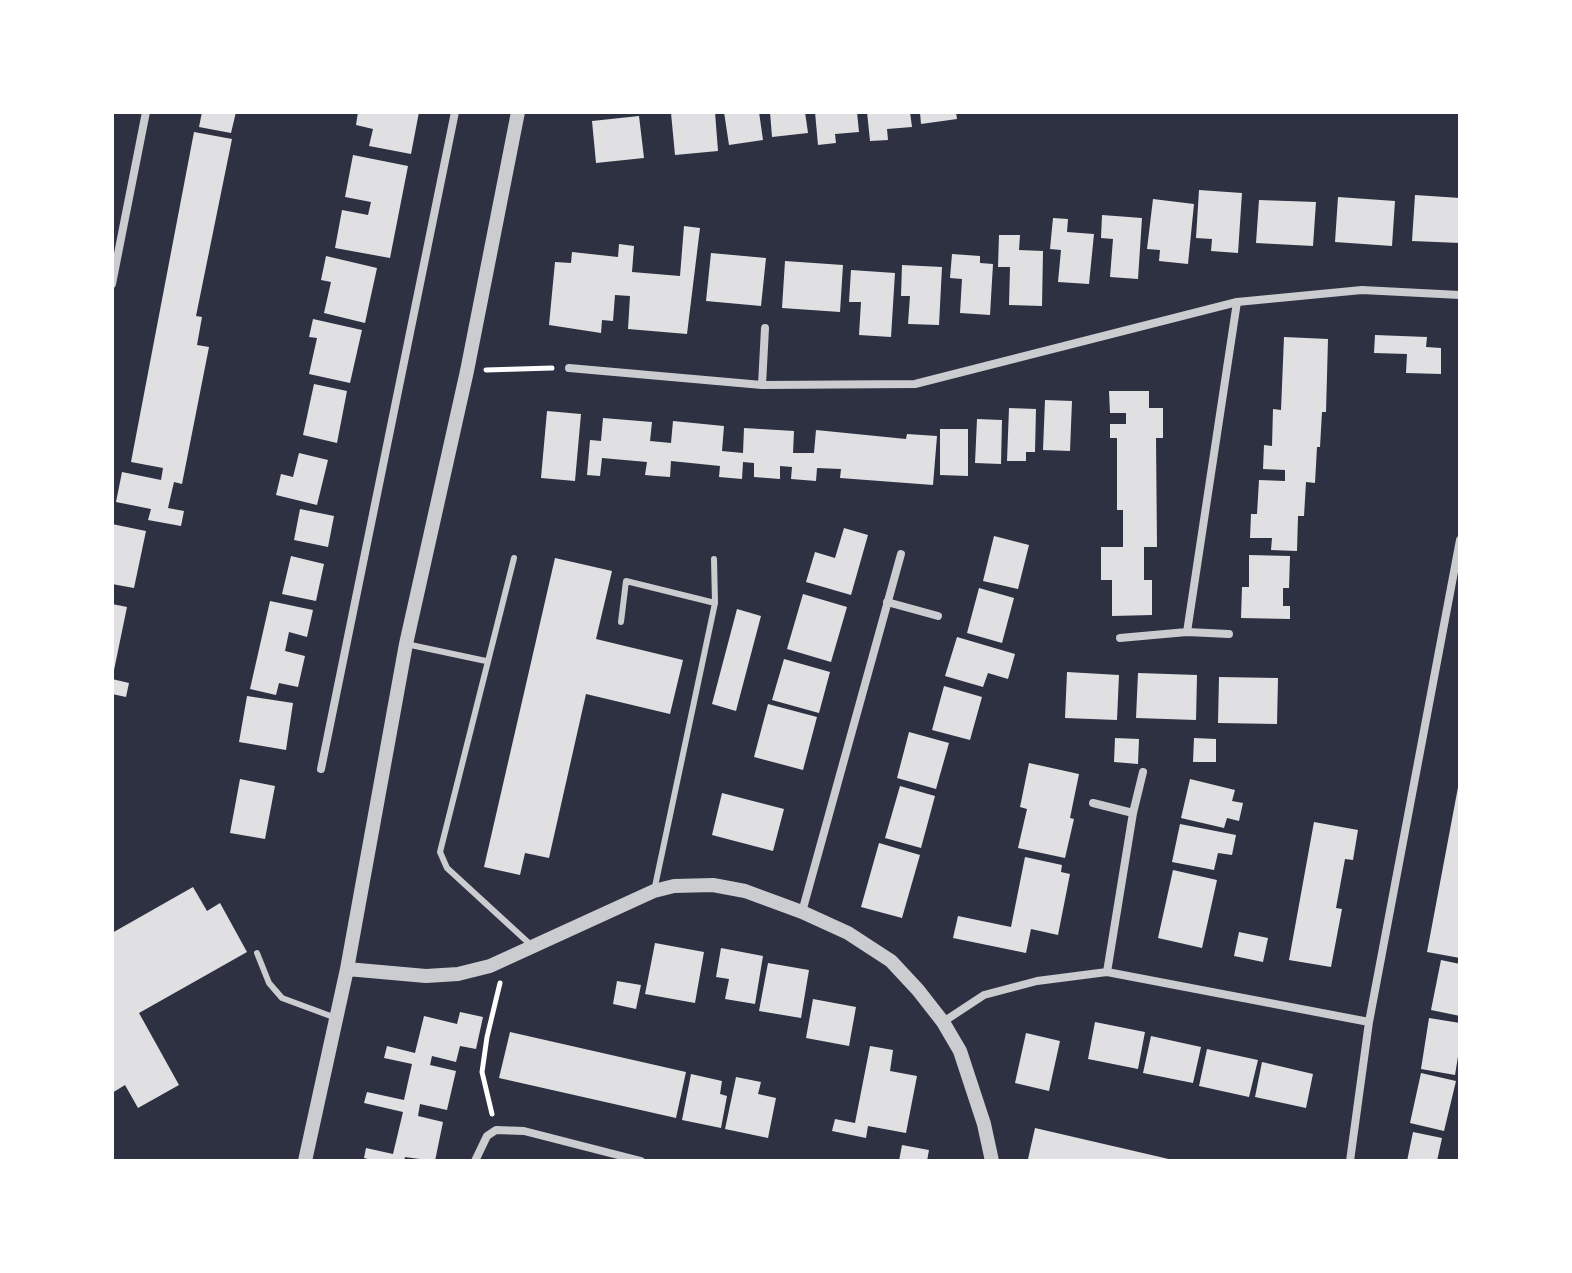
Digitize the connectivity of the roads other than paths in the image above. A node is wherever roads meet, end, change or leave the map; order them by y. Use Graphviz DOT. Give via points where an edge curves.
graph roads {
  1 [pos="146,112"];
  2 [pos="455,112"];
  3 [pos="518,112"];
  4 [pos="116,241"];
  5 [pos="112,284"];
  6 [pos="1460,295"];
  7 [pos="1237,302"];
  8 [pos="765,328"];
  9 [pos="569,368"];
  10 [pos="762,385"];
  11 [pos="1460,540"];
  12 [pos="901,554"];
  13 [pos="514,558"];
  14 [pos="714,559"];
  15 [pos="887,602"];
  16 [pos="715,603"];
  17 [pos="938,616"];
  18 [pos="621,622"];
  19 [pos="1187,632"];
  20 [pos="1229,634"];
  21 [pos="1120,638"];
  22 [pos="406,644"];
  23 [pos="486,661"];
  24 [pos="321,769"];
  25 [pos="1143,772"];
  26 [pos="1093,803"];
  27 [pos="1133,813"];
  28 [pos="654,891"];
  29 [pos="802,912"];
  30 [pos="533,946"];
  31 [pos="257,953"];
  32 [pos="347,969"];
  33 [pos="1107,972"];
  34 [pos="336,1018"];
  35 [pos="943,1022"];
  36 [pos="1369,1022"];
  37 [pos="305,1161"];
  38 [pos="475,1161"];
  39 [pos="641,1161"];
  40 [pos="992,1161"];
  41 [pos="1350,1161"];
  1 -- 4 [label="street"];
  2 -- 24 [label="street"];
  3 -- 22 [label="street"];
  4 -- 5 [label="street"];
  6 -- 7 [label="street" via="1362,290"];
  7 -- 10 [label="street" via="915,384"];
  7 -- 19 [label="street"];
  8 -- 10 [label="street"];
  9 -- 10 [label="street"];
  11 -- 36 [label="street"];
  12 -- 15 [label="street"];
  13 -- 23 [label="lane"];
  14 -- 16 [label="lane"];
  15 -- 17 [label="street"];
  15 -- 29 [label="street"];
  16 -- 18 [label="lane" via="626,581"];
  16 -- 28 [label="lane"];
  19 -- 20 [label="street"];
  19 -- 21 [label="street"];
  22 -- 23 [label="lane"];
  22 -- 32 [label="street"];
  23 -- 30 [label="lane" via="440,852 447,868"];
  25 -- 27 [label="street"];
  26 -- 27 [label="street"];
  27 -- 33 [label="street"];
  28 -- 29 [label="street" via="713,885"];
  28 -- 30 [label="street"];
  29 -- 35 [label="street" via="891,961"];
  30 -- 32 [label="street" via="458,974"];
  31 -- 34 [label="lane" via="269,983 282,998"];
  32 -- 34 [label="street"];
  33 -- 35 [label="street" via="1037,981 984,995"];
  33 -- 36 [label="street"];
  34 -- 37 [label="street"];
  35 -- 40 [label="street" via="960,1051"];
  36 -- 41 [label="street"];
  38 -- 39 [label="street" via="487,1136 496,1130 524,1131"];
}
